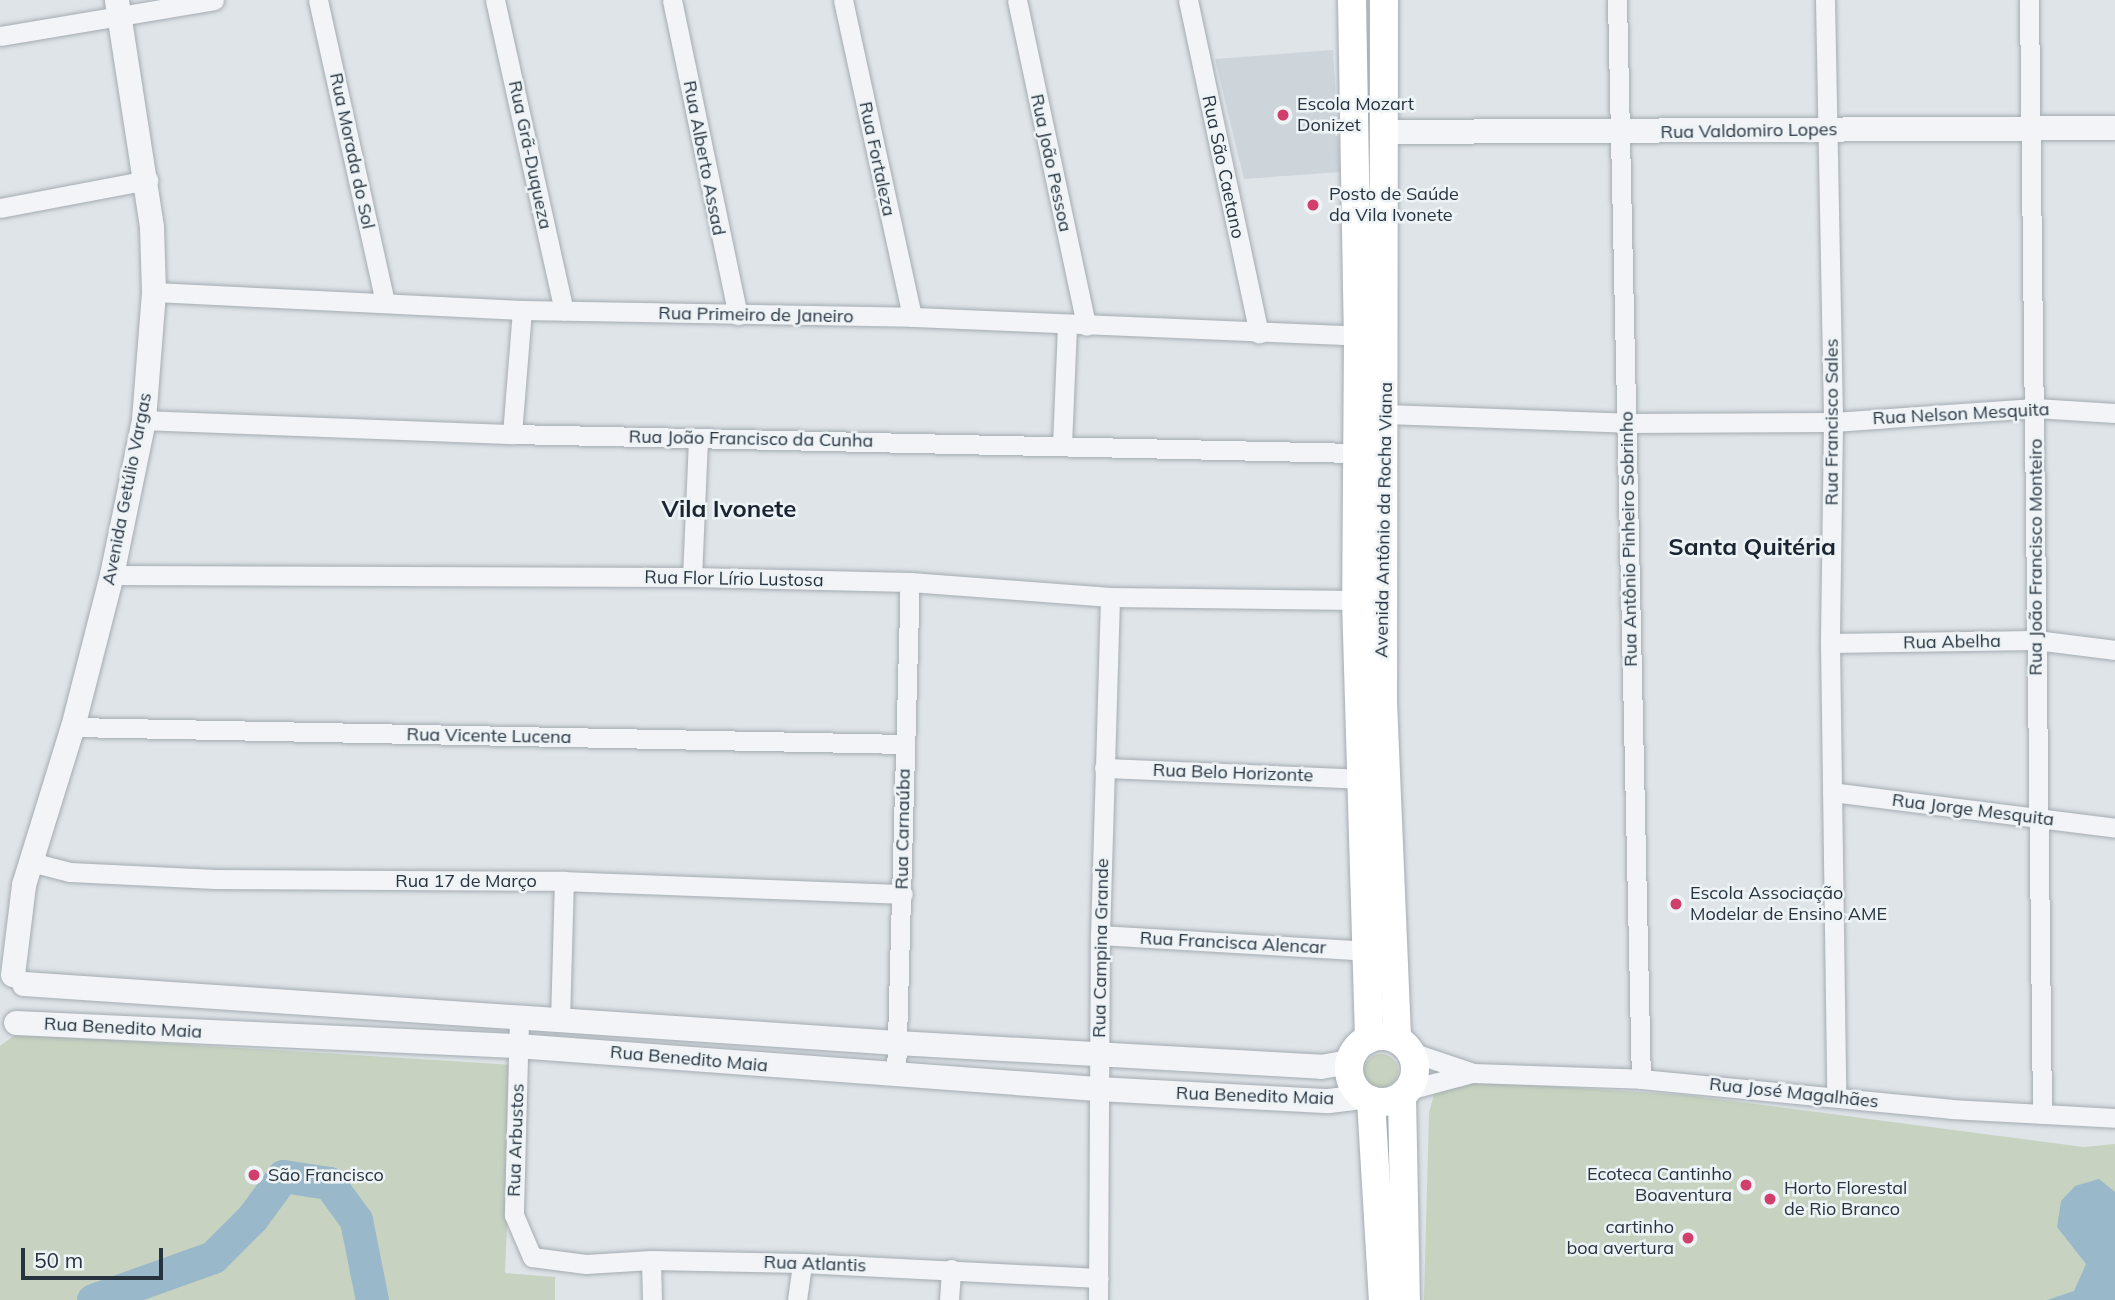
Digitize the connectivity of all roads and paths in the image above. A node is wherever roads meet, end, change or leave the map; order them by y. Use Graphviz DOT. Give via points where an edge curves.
graph roads {
  1 [pos="214,0"];
  2 [pos="318,0"];
  3 [pos="495,0"];
  4 [pos="672,0"];
  5 [pos="843,0"];
  6 [pos="1017,0"];
  7 [pos="1188,0"];
  8 [pos="1352,0"];
  9 [pos="1384,0"];
  10 [pos="1617,0"];
  11 [pos="1825,0"];
  12 [pos="2029,0"];
  13 [pos="119,8"];
  14 [pos="0,36"];
  15 [pos="2034,127"];
  16 [pos="2115,128"];
  17 [pos="1828,129"];
  18 [pos="1382,132"];
  19 [pos="1619,133"];
  20 [pos="148,180"];
  21 [pos="0,208"];
  22 [pos="154,292"];
  23 [pos="385,302"];
  24 [pos="522,310"];
  25 [pos="564,310"];
  26 [pos="738,315"];
  27 [pos="912,317"];
  28 [pos="1077,326"];
  29 [pos="1259,334"];
  30 [pos="1358,336"];
  31 [pos="2035,408"];
  32 [pos="2115,413"];
  33 [pos="1386,414"];
  34 [pos="144,421"];
  35 [pos="1833,422"];
  36 [pos="1627,423"];
  37 [pos="512,434"];
  38 [pos="698,438"];
  39 [pos="1062,445"];
  40 [pos="1358,453"];
  41 [pos="112,575"];
  42 [pos="692,577"];
  43 [pos="910,582"];
  44 [pos="1110,597"];
  45 [pos="1356,600"];
  46 [pos="2036,640"];
  47 [pos="1830,643"];
  48 [pos="2115,650"];
  49 [pos="73,727"];
  50 [pos="905,744"];
  51 [pos="1104,768"];
  52 [pos="1362,779"];
  53 [pos="1832,792"];
  54 [pos="2037,818"];
  55 [pos="2115,828"];
  56 [pos="28,874"];
  57 [pos="564,881"];
  58 [pos="903,894"];
  59 [pos="0,930"];
  60 [pos="1100,935"];
  61 [pos="1366,951"];
  62 [pos="13,977"];
  63 [pos="519,1019"];
  64 [pos="561,1021"];
  65 [pos="4,1025"];
  66 [pos="1369,1039"];
  67 [pos="897,1043"];
  68 [pos="517,1046"];
  69 [pos="1404,1046"];
  70 [pos="1100,1054"];
  71 [pos="1349,1062"];
  72 [pos="1473,1073"];
  73 [pos="896,1076"];
  74 [pos="1641,1079"];
  75 [pos="1097,1088"];
  76 [pos="1405,1093"];
  77 [pos="1836,1097"];
  78 [pos="1366,1099"];
  79 [pos="2042,1115"];
  80 [pos="2115,1118"];
  81 [pos="532,1257"];
  82 [pos="651,1260"];
  83 [pos="802,1263"];
  84 [pos="951,1269"];
  85 [pos="1099,1278"];
  86 [pos="652,1300"];
  87 [pos="797,1300"];
  88 [pos="949,1300"];
  89 [pos="1098,1300"];
  90 [pos="1383,1300"];
  91 [pos="1406,1300"];
  1 -- 13 [label="street"];
  2 -- 23 [label="street, Rua Morada do Sol"];
  3 -- 25 [label="street, Rua Grã-Duqueza"];
  4 -- 26 [label="street, Rua Alberto Assad"];
  5 -- 27 [label="street, Rua Fortaleza"];
  6 -- 28 [label="street, Rua João Pessoa"];
  7 -- 29 [label="street, Rua São Caetano"];
  8 -- 30 [label="main road, Avenida Antônio da Rocha Viana"];
  9 -- 18 [label="main road, Avenida Antônio da Rocha Viana"];
  10 -- 19 [label="street, Rua Antônio Pinheiro Sobrinho"];
  11 -- 17 [label="street, Rua Francisco Sales"];
  12 -- 15 [label="street, Rua João Francisco Monteiro"];
  13 -- 14 [label="street"];
  13 -- 20 [label="street, Avenida Getúlio Vargas"];
  15 -- 16 [label="street, Rua Valdomiro Lopes"];
  15 -- 17 [label="street, Rua Valdomiro Lopes"];
  15 -- 31 [label="street, Rua João Francisco Monteiro"];
  17 -- 19 [label="street, Rua Valdomiro Lopes"];
  17 -- 35 [label="street, Rua Francisco Sales"];
  18 -- 19 [label="street, Rua Valdomiro Lopes"];
  18 -- 33 [label="main road, Avenida Antônio da Rocha Viana"];
  19 -- 36 [label="street, Rua Antônio Pinheiro Sobrinho"];
  20 -- 21 [label="street"];
  20 -- 22 [label="street, Avenida Getúlio Vargas"];
  22 -- 23 [label="street, Rua Primeiro de Janeiro"];
  22 -- 34 [label="street, Avenida Getúlio Vargas"];
  23 -- 24 [label="street, Rua Primeiro de Janeiro"];
  24 -- 25 [label="street, Rua Primeiro de Janeiro"];
  24 -- 37 [label="street"];
  25 -- 26 [label="street, Rua Primeiro de Janeiro"];
  26 -- 27 [label="street, Rua Primeiro de Janeiro"];
  27 -- 28 [label="street, Rua Primeiro de Janeiro"];
  28 -- 29 [label="street, Rua Primeiro de Janeiro"];
  28 -- 39 [label="street, Rua João Pessoa"];
  29 -- 30 [label="street, Rua Primeiro de Janeiro"];
  30 -- 40 [label="main road, Avenida Antônio da Rocha Viana"];
  31 -- 32 [label="street, Rua Nelson Mesquita"];
  31 -- 35 [label="street, Rua Nelson Mesquita"];
  31 -- 46 [label="street, Rua João Francisco Monteiro"];
  33 -- 36 [label="street, Rua Nelson Mesquita"];
  33 -- 69 [label="main road, Avenida Antônio da Rocha Viana" via="1382,702"];
  34 -- 37 [label="street, Rua João Francisco da Cunha"];
  34 -- 41 [label="street, Avenida Getúlio Vargas"];
  35 -- 36 [label="street, Rua Nelson Mesquita"];
  35 -- 47 [label="street, Rua Francisco Sales"];
  36 -- 74 [label="street, Rua Antônio Pinheiro Sobrinho"];
  37 -- 38 [label="street, Rua João Francisco da Cunha"];
  38 -- 39 [label="street, Rua João Francisco da Cunha"];
  38 -- 42 [label="street"];
  39 -- 40 [label="street, Rua João Francisco da Cunha"];
  40 -- 45 [label="main road, Avenida Antônio da Rocha Viana"];
  41 -- 42 [label="street, Rua Flor Lírio Lustosa"];
  41 -- 49 [label="street, Avenida Getúlio Vargas"];
  42 -- 43 [label="street, Rua Flor Lírio Lustosa"];
  43 -- 44 [label="street, Rua Flor Lírio Lustosa"];
  43 -- 50 [label="street, Rua Carnaúba"];
  44 -- 45 [label="street, Rua Flor Lírio Lustosa"];
  44 -- 51 [label="street, Rua Campina Grande"];
  45 -- 52 [label="main road, Avenida Antônio da Rocha Viana"];
  46 -- 47 [label="street, Rua Abelha"];
  46 -- 48 [label="street, Rua Abelha"];
  46 -- 54 [label="street, Rua João Francisco Monteiro"];
  47 -- 53 [label="street, Rua Francisco Sales"];
  49 -- 50 [label="street, Rua Vicente Lucena"];
  49 -- 56 [label="street, Avenida Getúlio Vargas"];
  50 -- 58 [label="street, Rua Carnaúba"];
  51 -- 52 [label="street, Rua Belo Horizonte"];
  51 -- 60 [label="street, Rua Campina Grande"];
  52 -- 61 [label="main road, Avenida Antônio da Rocha Viana"];
  53 -- 54 [label="street, Rua Jorge Mesquita"];
  53 -- 77 [label="street, Rua Francisco Sales"];
  54 -- 55 [label="street, Rua Jorge Mesquita"];
  54 -- 79 [label="street, Rua João Francisco Monteiro"];
  56 -- 57 [label="street, Rua 17 de Março"];
  56 -- 59 [label="street, Avenida Getúlio Vargas"];
  56 -- 62 [label="street, Avenida Getúlio Vargas"];
  57 -- 58 [label="street, Rua 17 de Março"];
  57 -- 64 [label="street"];
  58 -- 67 [label="street, Rua Carnaúba"];
  60 -- 61 [label="street, Rua Francisca Alencar"];
  60 -- 70 [label="street, Rua Campina Grande"];
  61 -- 66 [label="main road, Avenida Antônio da Rocha Viana"];
  62 -- 63 [label="street, Rua Benedito Maia"];
  62 -- 65 [label="street, Avenida Getúlio Vargas" via="30,1001"];
  63 -- 64 [label="street, Rua Benedito Maia"];
  63 -- 68 [label="street, Rua Arbustos"];
  64 -- 67 [label="street, Rua Benedito Maia"];
  65 -- 68 [label="street, Rua Benedito Maia"];
  66 -- 69 [label="main road"];
  66 -- 71 [label="main road"];
  67 -- 70 [label="street, Rua Benedito Maia"];
  67 -- 73 [label="street, Rua Carnaúba"];
  68 -- 73 [label="street, Rua Benedito Maia"];
  68 -- 81 [label="street, Rua Arbustos" via="514,1215"];
  69 -- 72 [label="street, Rua José Magalhães"];
  69 -- 76 [label="main road" via="1415,1071"];
  70 -- 71 [label="street, Rua Benedito Maia" via="1321,1067"];
  70 -- 75 [label="street, Rua Campina Grande"];
  71 -- 78 [label="main road" via="1353,1088"];
  72 -- 74 [label="street, Rua José Magalhães"];
  72 -- 76 [label="street, Rua José Magalhães"];
  73 -- 75 [label="street, Rua Benedito Maia"];
  74 -- 77 [label="street, Rua José Magalhães"];
  75 -- 78 [label="street, Rua Benedito Maia" via="1329,1101"];
  75 -- 85 [label="street, Rua Campina Grande"];
  76 -- 78 [label="main road" via="1393,1101"];
  76 -- 91 [label="main road"];
  77 -- 79 [label="street, Rua José Magalhães"];
  78 -- 90 [label="main road"];
  79 -- 80 [label="street, Rua José Magalhães"];
  81 -- 82 [label="street, Rua Atlantis" via="586,1264"];
  82 -- 83 [label="street, Rua Atlantis"];
  82 -- 86 [label="street"];
  83 -- 84 [label="street, Rua Atlantis"];
  83 -- 87 [label="street"];
  84 -- 85 [label="street, Rua Atlantis"];
  84 -- 88 [label="street"];
  85 -- 89 [label="street, Rua Campina Grande"];
}
